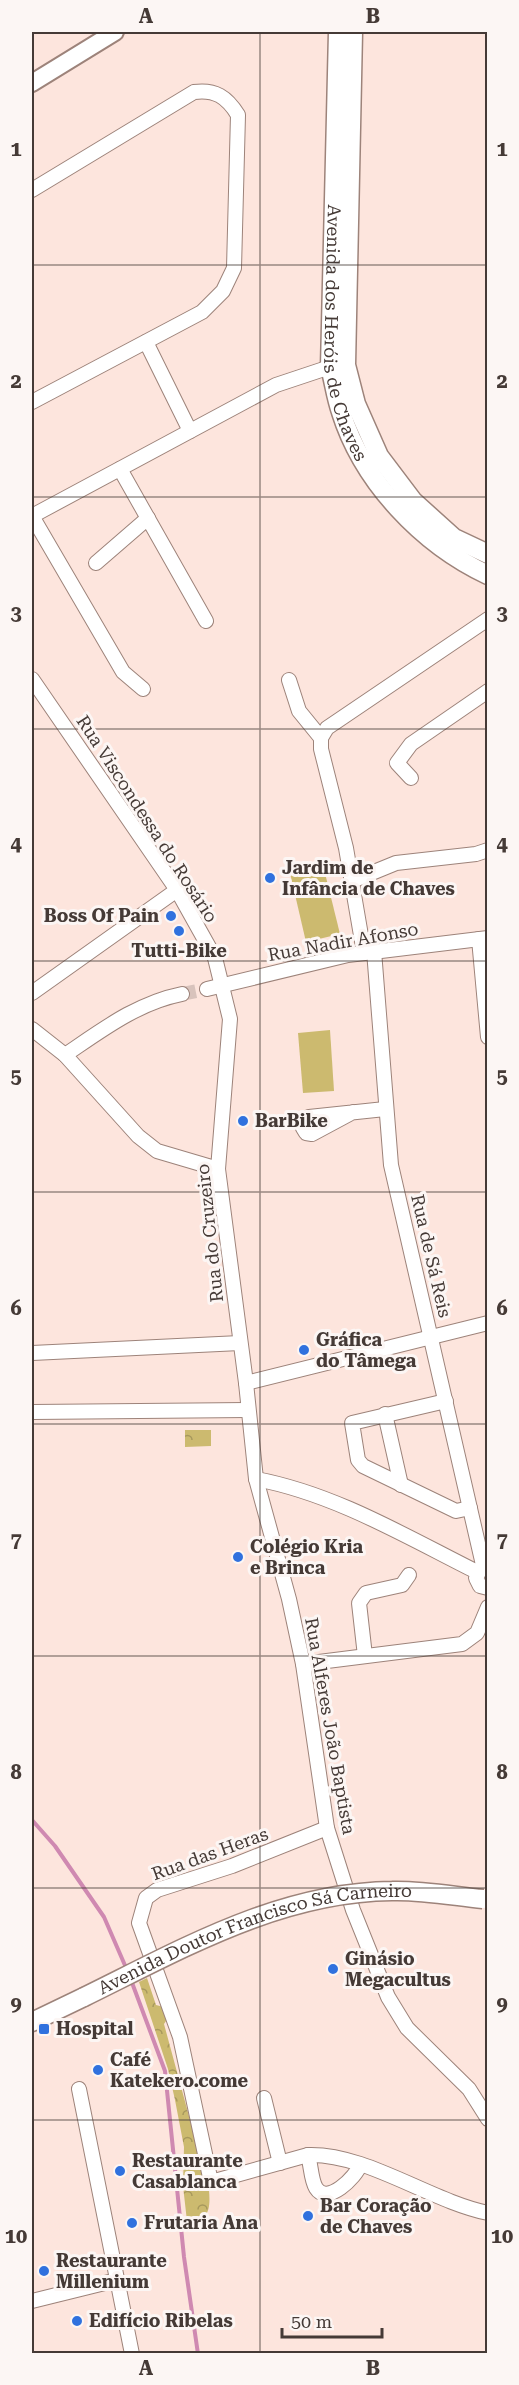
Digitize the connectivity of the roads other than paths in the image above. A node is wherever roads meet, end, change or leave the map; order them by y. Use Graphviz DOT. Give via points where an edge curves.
graph roads {
  1 [pos="115,32"];
  2 [pos="338,32"];
  3 [pos="353,32"];
  4 [pos="96,36"];
  5 [pos="32,83"];
  6 [pos="32,190"];
  7 [pos="146,342"];
  8 [pos="338,366"];
  9 [pos="32,402"];
  10 [pos="190,431"];
  11 [pos="120,469"];
  12 [pos="32,516"];
  13 [pos="148,518"];
  14 [pos="488,554"];
  15 [pos="96,564"];
  16 [pos="488,575"];
  17 [pos="488,619"];
  18 [pos="206,621"];
  19 [pos="32,679"];
  20 [pos="289,680"];
  21 [pos="143,689"];
  22 [pos="488,691"];
  23 [pos="321,738"];
  24 [pos="411,778"];
  25 [pos="488,850"];
  26 [pos="352,882"];
  27 [pos="177,890"];
  28 [pos="483,938"];
  29 [pos="369,952"];
  30 [pos="223,984"];
  31 [pos="207,988"];
  32 [pos="32,993"];
  33 [pos="182,994"];
  34 [pos="32,1029"];
  35 [pos="488,1037"];
  36 [pos="65,1055"];
  37 [pos="385,1109"];
  38 [pos="353,1112"];
  39 [pos="218,1169"];
  40 [pos="488,1323"];
  41 [pos="431,1337"];
  42 [pos="240,1343"];
  43 [pos="32,1353"];
  44 [pos="246,1383"];
  45 [pos="446,1401"];
  46 [pos="247,1410"];
  47 [pos="32,1412"];
  48 [pos="385,1414"];
  49 [pos="256,1479"];
  50 [pos="401,1485"];
  51 [pos="470,1508"];
  52 [pos="483,1567"];
  53 [pos="409,1575"];
  54 [pos="488,1588"];
  55 [pos="488,1607"];
  56 [pos="365,1656"];
  57 [pos="303,1664"];
  58 [pos="327,1828"];
  59 [pos="485,1900"];
  60 [pos="32,2022"];
  61 [pos="79,2089"];
  62 [pos="264,2098"];
  63 [pos="488,2119"];
  64 [pos="308,2155"];
  65 [pos="280,2163"];
  66 [pos="360,2165"];
  67 [pos="488,2213"];
  68 [pos="117,2280"];
  69 [pos="32,2301"];
  70 [pos="132,2354"];
  1 -- 4 [label="street"];
  2 -- 8 [label="main road, Avenida dos Heróis de Chaves"];
  3 -- 8 [label="main road, Avenida dos Heróis de Chaves"];
  4 -- 5 [label="street"];
  6 -- 7 [label="street" via="194,92 215,93 230,101 238,115 234,268 224,291 202,312"];
  7 -- 9 [label="street"];
  7 -- 10 [label="street"];
  8 -- 10 [label="street" via="286,381"];
  8 -- 14 [label="main road, Avenida dos Heróis de Chaves" via="379,456 413,501 454,538"];
  8 -- 16 [label="main road, Avenida dos Heróis de Chaves" via="341,413 365,464 417,528 454,558"];
  10 -- 11 [label="street"];
  11 -- 12 [label="street"];
  11 -- 13 [label="street"];
  12 -- 21 [label="street" via="123,672"];
  13 -- 15 [label="street"];
  13 -- 18 [label="street"];
  17 -- 23 [label="street" via="327,728"];
  19 -- 27 [label="street, Rua Viscondessa do Rosário"];
  20 -- 23 [label="street" via="299,711"];
  22 -- 24 [label="street" via="411,744 397,763"];
  23 -- 26 [label="street, Rua de Sá Reis"];
  25 -- 26 [label="street" via="396,863"];
  26 -- 29 [label="street, Rua de Sá Reis"];
  27 -- 30 [label="street, Rua Viscondessa do Rosário" via="215,958"];
  27 -- 32 [label="street"];
  28 -- 29 [label="street, Rua Nadir Afonso"];
  28 -- 35 [label="street"];
  29 -- 30 [label="street, Rua Nadir Afonso"];
  29 -- 37 [label="street, Rua de Sá Reis"];
  30 -- 31 [label="street, Rua Nadir Afonso"];
  30 -- 39 [label="street, Rua do Cruzeiro" via="230,1019"];
  33 -- 36 [label="street" via="146,1005 117,1020"];
  34 -- 36 [label="street"];
  36 -- 39 [label="street" via="138,1136 157,1151"];
  37 -- 38 [label="street"];
  37 -- 41 [label="street, Rua de Sá Reis" via="391,1165"];
  39 -- 42 [label="street, Rua do Cruzeiro"];
  40 -- 41 [label="street"];
  41 -- 44 [label="street"];
  41 -- 45 [label="street, Rua de Sá Reis"];
  42 -- 43 [label="street"];
  42 -- 44 [label="street, Rua do Cruzeiro"];
  44 -- 46 [label="street, Rua do Cruzeiro"];
  45 -- 48 [label="street"];
  45 -- 51 [label="street, Rua de Sá Reis"];
  46 -- 47 [label="street"];
  46 -- 49 [label="street, Rua do Cruzeiro"];
  48 -- 50 [label="street"];
  48 -- 50 [label="street" via="356,1421 351,1428 360,1463"];
  49 -- 52 [label="street" via="291,1485"];
  49 -- 57 [label="street, Rua Alferes João Baptista"];
  50 -- 51 [label="street" via="456,1511"];
  51 -- 52 [label="street, Rua de Sá Reis"];
  52 -- 54 [label="street" via="477,1582"];
  53 -- 56 [label="street" via="402,1585 366,1593 359,1603"];
  55 -- 56 [label="street" via="477,1633 462,1644"];
  56 -- 57 [label="street"];
  57 -- 58 [label="street, Rua Alferes João Baptista"];
  58 -- 63 [label="street, Rua Alferes João Baptista" via="352,1910 388,1997 407,2028 469,2089"];
  58 -- 65 [label="street, Rua das Heras" via="232,1866 157,1890 146,1898 138,1923 180,2037 211,2182"];
  59 -- 60 [label="main road, Avenida Doutor Francisco Sá Carneiro, bridge" via="390,1891 294,1905 221,1931"];
  61 -- 68 [label="street"];
  62 -- 65 [label="street"];
  64 -- 65 [label="street"];
  64 -- 66 [label="street"];
  64 -- 66 [label="street" via="316,2189 321,2193 328,2194 348,2184"];
  66 -- 67 [label="street"];
  68 -- 69 [label="street"];
  68 -- 70 [label="street"];
}
